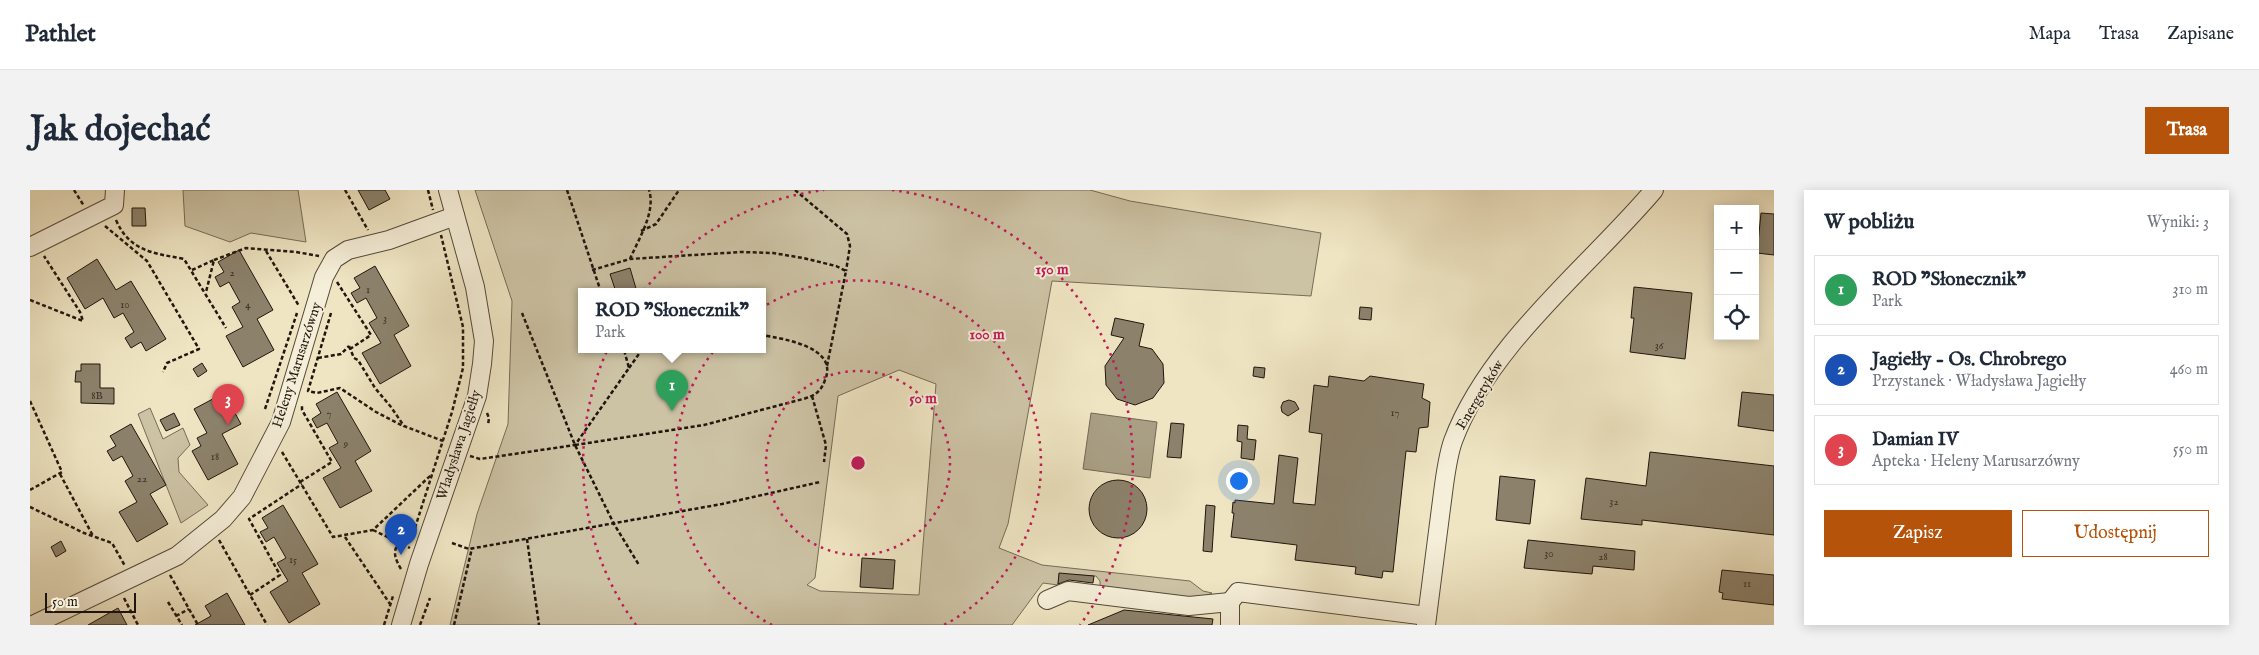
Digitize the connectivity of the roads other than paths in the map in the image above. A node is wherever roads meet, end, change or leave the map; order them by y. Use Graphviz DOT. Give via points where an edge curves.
graph roads {
  1 [pos="115,190"];
  2 [pos="448,190"];
  3 [pos="1654,190"];
  4 [pos="455,216"];
  5 [pos="36,251"];
  6 [pos="408,575"];
  7 [pos="1047,600"];
  8 [pos="1230,602"];
  9 [pos="1427,620"];
  10 [pos="33,625"];
  11 [pos="401,625"];
  12 [pos="407,625"];
  13 [pos="1230,625"];
  1 -- 5 [label="street" via="114,205"];
  2 -- 4 [label="street, Władysława Jagiełły"];
  3 -- 9 [label="street, Energetyków" via="1578,269 1496,364 1465,414 1451,452"];
  4 -- 6 [label="street, Władysława Jagiełły" via="475,287 484,341 482,364 477,396"];
  4 -- 10 [label="street, Heleny Marusarzówny" via="389,240 348,250 334,259 324,277 281,422 242,497 223,520 177,556"];
  6 -- 11 [label="street, Władysława Jagiełły"];
  6 -- 12 [label="street, Władysława Jagiełły" via="413,598"];
  7 -- 8 [label="street" via="1068,591 1189,606"];
  8 -- 9 [label="street" via="1238,592"];
  8 -- 13 [label="street"];
}
